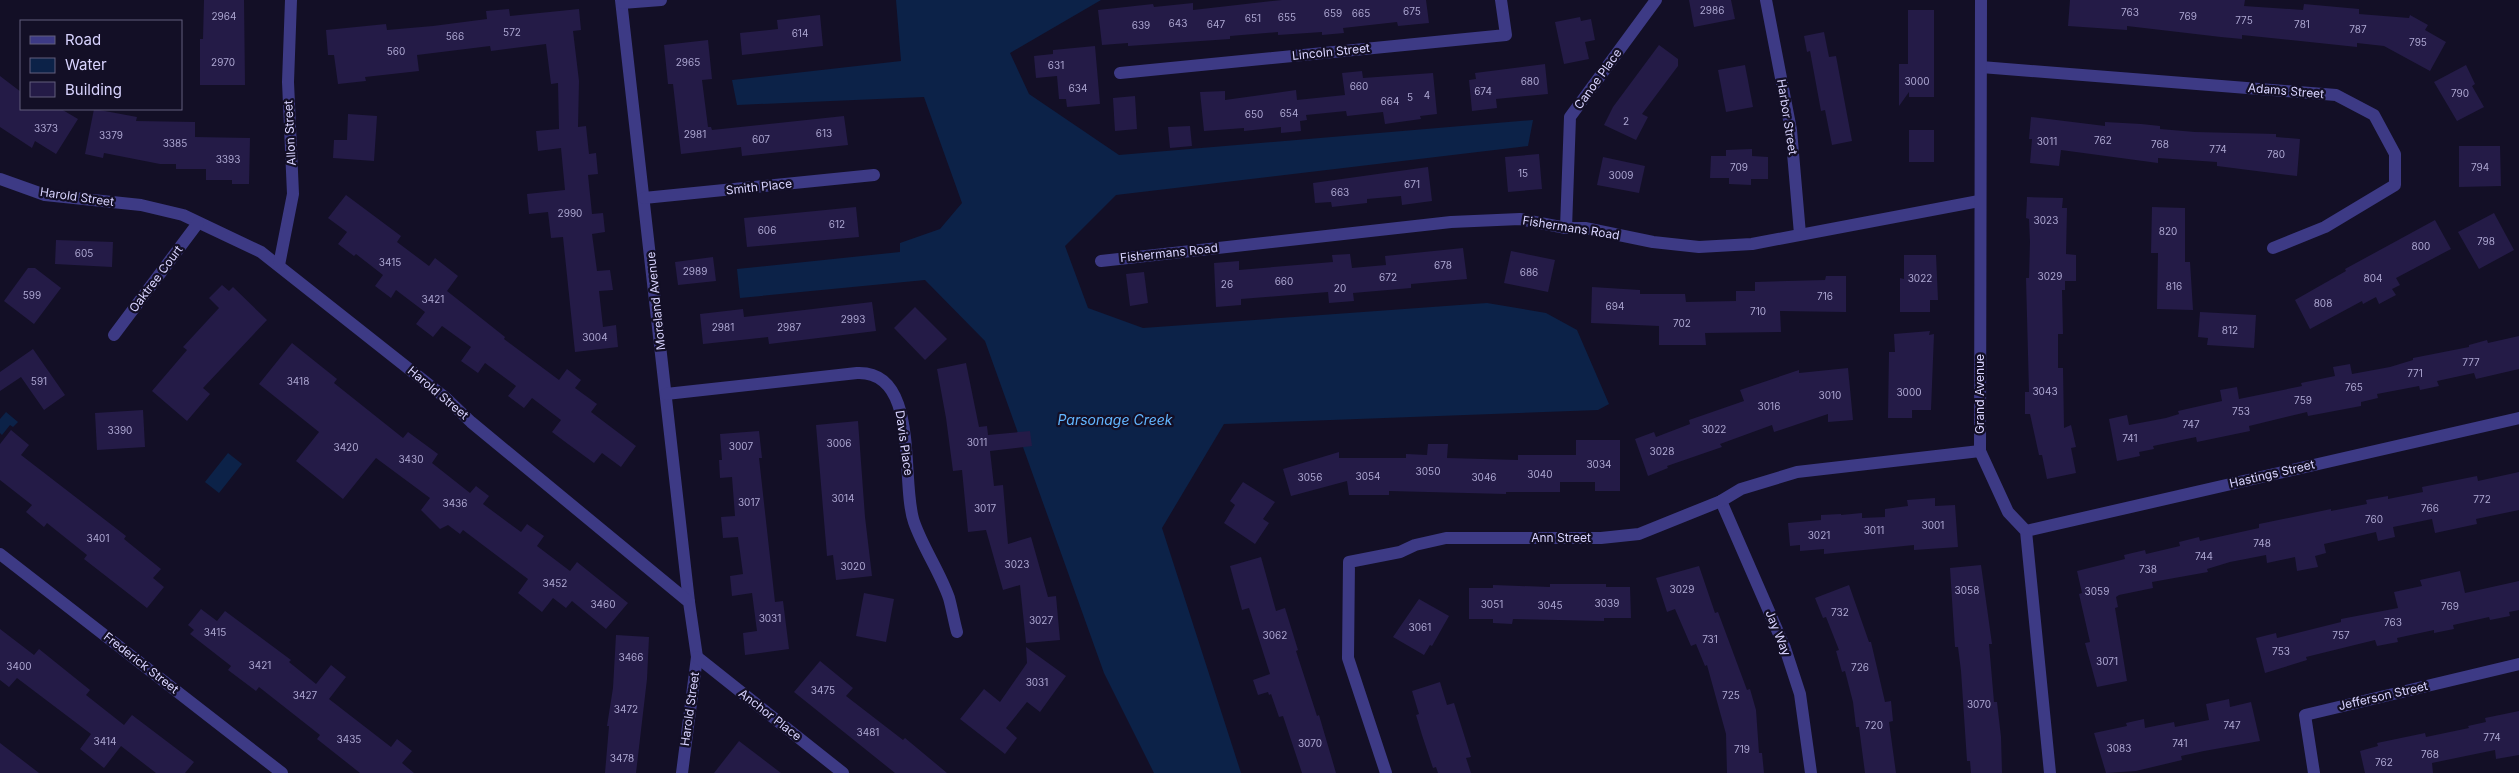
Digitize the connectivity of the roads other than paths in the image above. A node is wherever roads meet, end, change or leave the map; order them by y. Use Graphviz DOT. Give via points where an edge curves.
graph roads {
  1 [pos="291,0"];
  2 [pos="661,0"];
  3 [pos="1502,0"];
  4 [pos="1656,0"];
  5 [pos="1766,0"];
  6 [pos="1980,0"];
  7 [pos="622,2"];
  8 [pos="1981,66"];
  9 [pos="1120,73"];
  10 [pos="874,175"];
  11 [pos="0,179"];
  12 [pos="644,198"];
  13 [pos="1979,201"];
  14 [pos="198,222"];
  15 [pos="1566,228"];
  16 [pos="1800,234"];
  17 [pos="2273,248"];
  18 [pos="1101,261"];
  19 [pos="279,265"];
  20 [pos="114,335"];
  21 [pos="666,394"];
  22 [pos="2519,418"];
  23 [pos="1980,451"];
  24 [pos="1721,501"];
  25 [pos="2026,530"];
  26 [pos="0,554"];
  27 [pos="689,602"];
  28 [pos="957,632"];
  29 [pos="697,657"];
  30 [pos="2519,664"];
  31 [pos="282,773"];
  32 [pos="682,773"];
  33 [pos="843,773"];
  34 [pos="1386,773"];
  35 [pos="1811,773"];
  36 [pos="2050,773"];
  37 [pos="2314,773"];
  1 -- 19 [label="street, Allon Street" via="288,82 293,194"];
  2 -- 7 [label="street"];
  3 -- 9 [label="street, Lincoln Street" via="1506,35"];
  4 -- 15 [label="street, Canoe Place" via="1570,118"];
  5 -- 16 [label="street, Harbor Street" via="1791,130"];
  6 -- 8 [label="street, Grand Avenue"];
  7 -- 12 [label="street, Moreland Avenue"];
  8 -- 13 [label="street, Grand Avenue"];
  8 -- 17 [label="street, Adams Street" via="2336,95 2374,115 2395,154 2396,185 2326,227"];
  10 -- 12 [label="street, Smith Place"];
  11 -- 14 [label="street, Harold Street" via="45,195 141,205"];
  12 -- 21 [label="street, Moreland Avenue"];
  13 -- 16 [label="street, Fishermans Road"];
  13 -- 23 [label="street, Grand Avenue"];
  14 -- 19 [label="street, Harold Street" via="261,252"];
  14 -- 20 [label="street, Oaktree Court"];
  15 -- 16 [label="street, Fishermans Road" via="1585,228 1699,248 1752,244"];
  15 -- 18 [label="street, Fishermans Road" via="1520,218 1451,222"];
  19 -- 27 [label="street, Harold Street" via="447,398"];
  21 -- 27 [label="street, Moreland Avenue"];
  21 -- 28 [label="street, Davis Place" via="869,372 880,377 895,395 902,414 913,520 949,598"];
  22 -- 25 [label="street, Hastings Street"];
  23 -- 24 [label="street, Ann Street" via="1797,472 1740,489"];
  23 -- 25 [label="street, Grand Avenue" via="2008,512"];
  24 -- 34 [label="street, Ann Street" via="1639,534 1600,538 1446,538 1400,552 1349,562 1348,658"];
  24 -- 35 [label="street, Jay Way" via="1785,648 1800,694"];
  25 -- 36 [label="street"];
  26 -- 31 [label="street, Frederick Street"];
  27 -- 29 [label="street, Harold Street"];
  29 -- 32 [label="street, Harold Street"];
  29 -- 33 [label="street, Anchor Place"];
  30 -- 37 [label="street, Jefferson Street" via="2305,715"];
}
